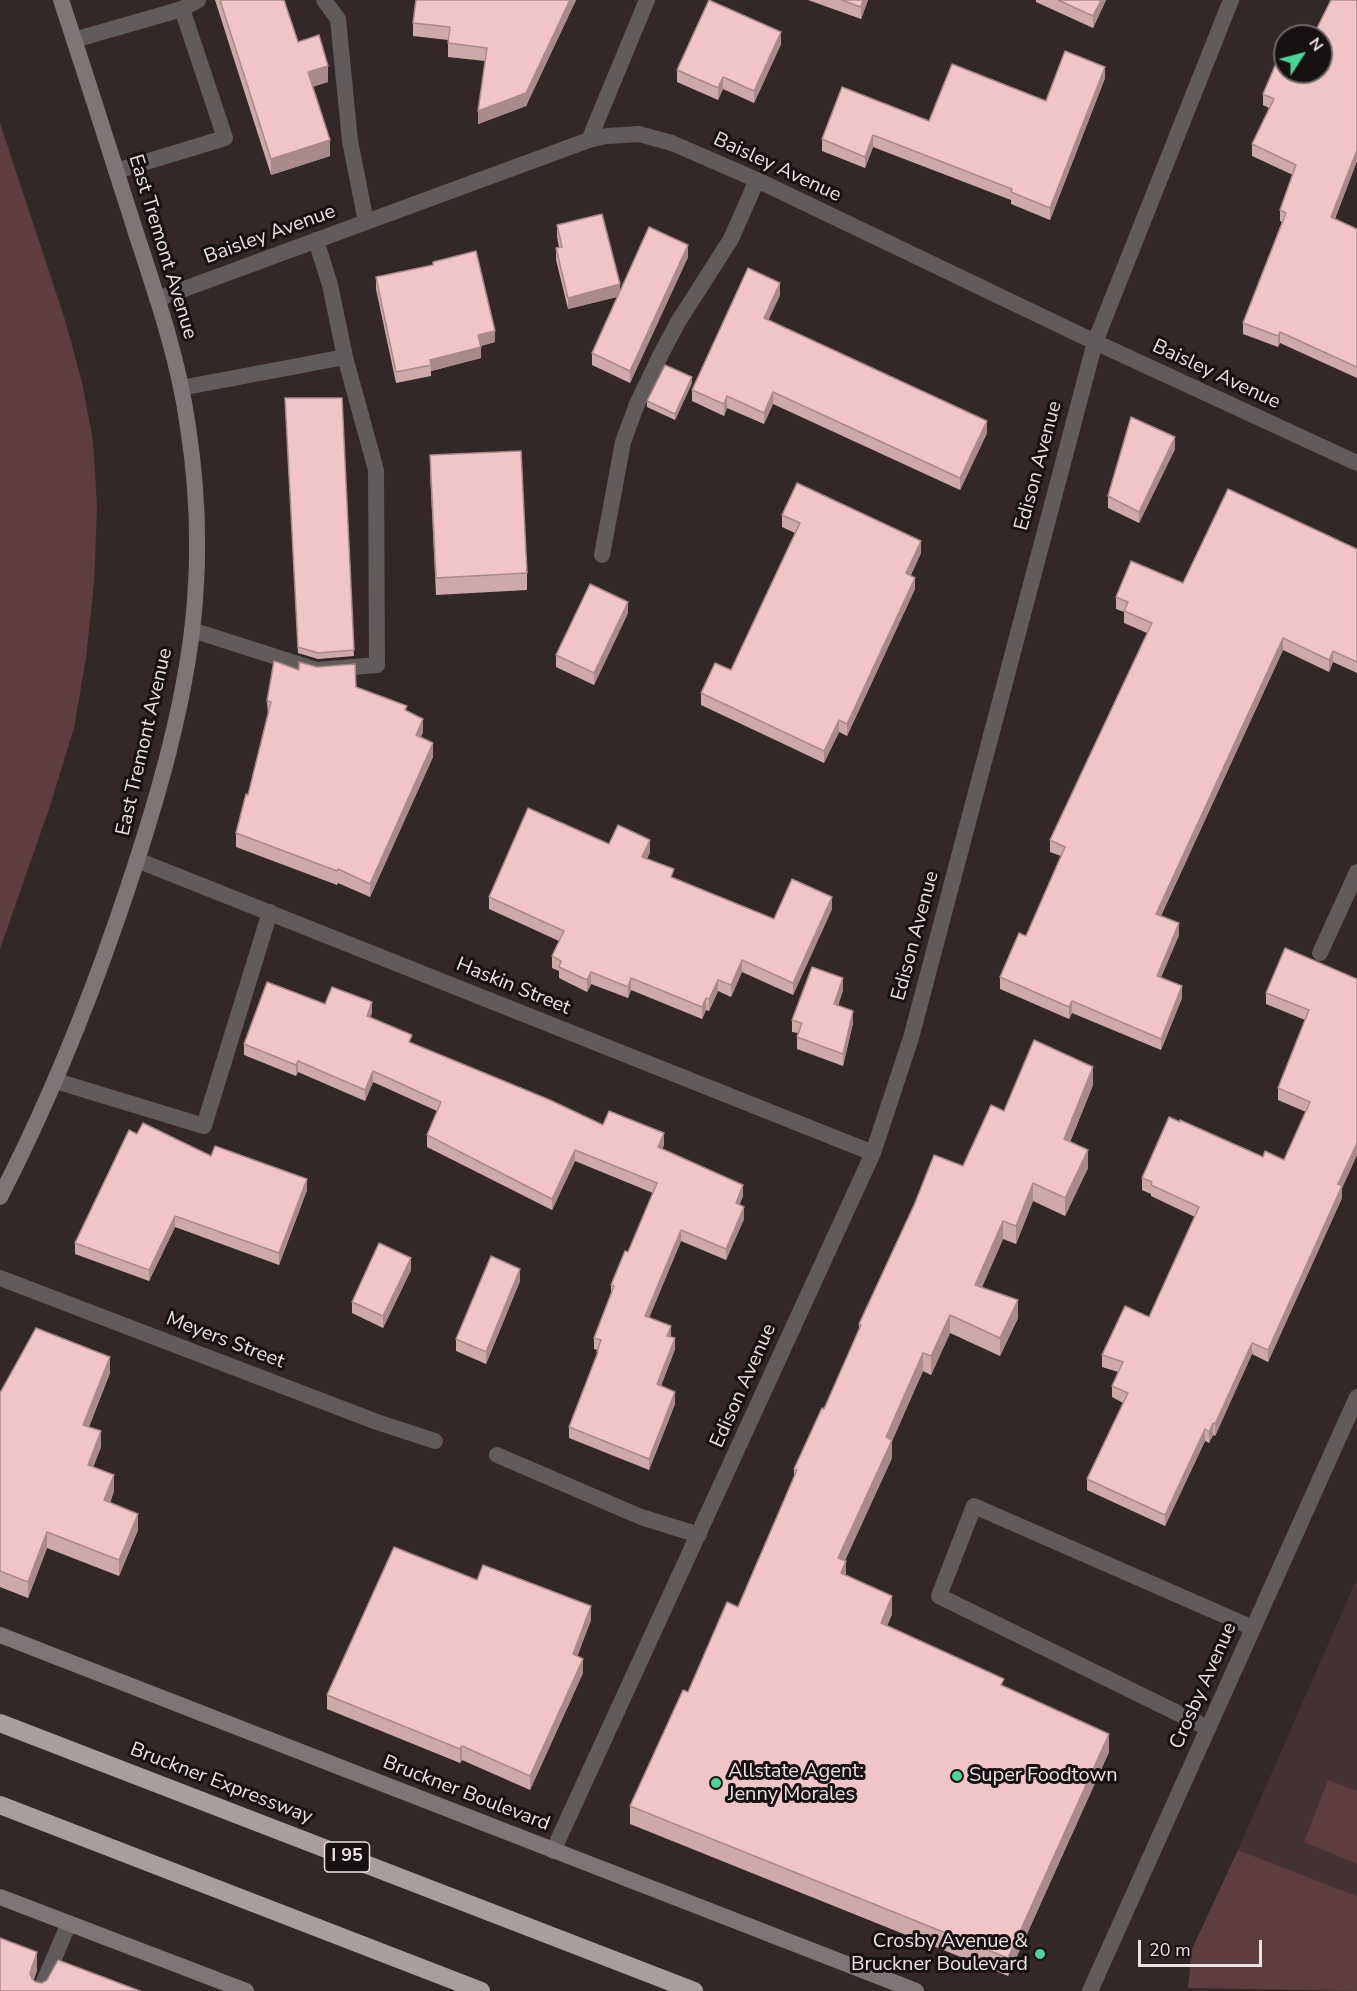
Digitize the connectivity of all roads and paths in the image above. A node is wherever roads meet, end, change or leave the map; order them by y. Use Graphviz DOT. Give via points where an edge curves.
graph roads {
  1 [pos="61,0"];
  2 [pos="198,0"];
  3 [pos="324,0"];
  4 [pos="647,0"];
  5 [pos="1231,0"];
  6 [pos="182,9"];
  7 [pos="74,40"];
  8 [pos="589,140"];
  9 [pos="116,171"];
  10 [pos="758,180"];
  11 [pos="366,222"];
  12 [pos="316,240"];
  13 [pos="157,299"];
  14 [pos="1095,342"];
  15 [pos="345,357"];
  16 [pos="181,388"];
  17 [pos="1357,463"];
  18 [pos="602,555"];
  19 [pos="192,630"];
  20 [pos="137,860"];
  21 [pos="1357,872"];
  22 [pos="270,912"];
  23 [pos="1320,953"];
  24 [pos="56,1081"];
  25 [pos="873,1153"];
  26 [pos="0,1197"];
  27 [pos="0,1278"];
  28 [pos="1357,1398"];
  29 [pos="435,1441"];
  30 [pos="497,1455"];
  31 [pos="699,1534"];
  32 [pos="1253,1628"];
  33 [pos="0,1635"];
  34 [pos="0,1723"];
  35 [pos="1208,1728"];
  36 [pos="0,1805"];
  37 [pos="553,1851"];
  38 [pos="0,1897"];
  39 [pos="69,1923"];
  40 [pos="40,1991"];
  41 [pos="246,1991"];
  42 [pos="481,1991"];
  43 [pos="694,1991"];
  44 [pos="916,1991"];
  45 [pos="1090,1991"];
  1 -- 7 [label="main road, East Tremont Avenue"];
  2 -- 6 [label="street"];
  3 -- 11 [label="street" via="338,19 350,141"];
  4 -- 8 [label="street"];
  5 -- 14 [label="street, Edison Avenue"];
  6 -- 7 [label="street"];
  6 -- 9 [label="street" via="225,138"];
  7 -- 9 [label="main road, East Tremont Avenue"];
  8 -- 10 [label="street, Baisley Avenue" via="639,134"];
  8 -- 11 [label="street, Baisley Avenue"];
  9 -- 13 [label="main road, East Tremont Avenue"];
  10 -- 14 [label="street, Baisley Avenue"];
  10 -- 18 [label="street" via="731,239 678,322 637,404 623,442"];
  11 -- 12 [label="street, Baisley Avenue"];
  12 -- 13 [label="street, Baisley Avenue"];
  12 -- 15 [label="street"];
  13 -- 16 [label="main road, East Tremont Avenue"];
  14 -- 17 [label="street, Baisley Avenue"];
  14 -- 25 [label="street, Edison Avenue" via="911,1038"];
  15 -- 16 [label="street"];
  15 -- 19 [label="street" via="376,470 377,665 317,670"];
  16 -- 19 [label="main road, East Tremont Avenue" via="196,502"];
  19 -- 20 [label="main road, East Tremont Avenue" via="179,707"];
  20 -- 22 [label="street, Haskin Street"];
  20 -- 24 [label="main road, East Tremont Avenue"];
  21 -- 23 [label="street"];
  22 -- 24 [label="street" via="204,1126"];
  22 -- 25 [label="street, Haskin Street"];
  24 -- 26 [label="main road, East Tremont Avenue"];
  25 -- 31 [label="street, Edison Avenue"];
  27 -- 29 [label="street, Meyers Street"];
  28 -- 32 [label="street, Crosby Avenue"];
  30 -- 31 [label="street" via="641,1516"];
  31 -- 37 [label="street, Edison Avenue"];
  32 -- 35 [label="street, Crosby Avenue"];
  32 -- 35 [label="street" via="974,1506 939,1596"];
  33 -- 37 [label="main road, Bruckner Boulevard"];
  34 -- 43 [label="highway, Bruckner Expressway / I 95"];
  35 -- 45 [label="street, Crosby Avenue"];
  36 -- 42 [label="highway"];
  37 -- 44 [label="main road, Bruckner Boulevard"];
  38 -- 39 [label="main road"];
  39 -- 40 [label="street"];
  39 -- 41 [label="main road"];
}
